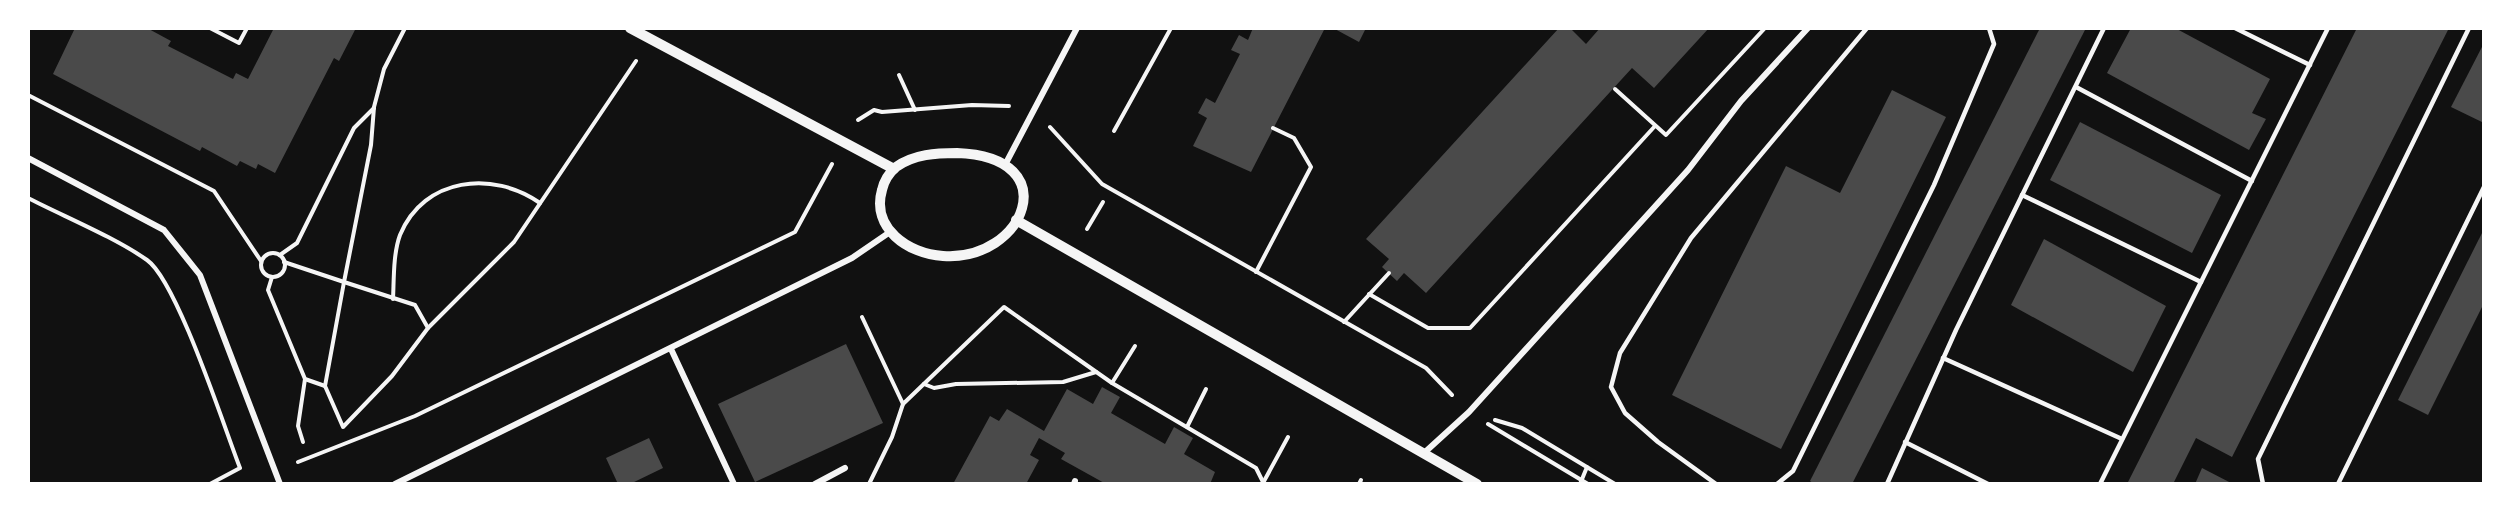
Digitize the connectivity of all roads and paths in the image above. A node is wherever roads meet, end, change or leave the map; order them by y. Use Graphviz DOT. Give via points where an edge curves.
graph roads {
  1 [pos="210,28"];
  2 [pos="247,28"];
  3 [pos="405,28"];
  4 [pos="630,28"];
  5 [pos="1077,28"];
  6 [pos="1171,28"];
  7 [pos="1765,28"];
  8 [pos="1808,28"];
  9 [pos="1867,28"];
  10 [pos="1989,28"];
  11 [pos="2104,28"];
  12 [pos="2235,28"];
  13 [pos="2328,28"];
  14 [pos="2469,28"];
  15 [pos="639,55"];
  16 [pos="2310,65"];
  17 [pos="899,75"];
  18 [pos="2076,87"];
  19 [pos="1615,89"];
  20 [pos="28,95"];
  21 [pos="374,107"];
  22 [pos="915,110"];
  23 [pos="1030,117"];
  24 [pos="1655,126"];
  25 [pos="1274,128"];
  26 [pos="1114,131"];
  27 [pos="843,142"];
  28 [pos="28,159"];
  29 [pos="1006,163"];
  30 [pos="894,169"];
  31 [pos="2252,181"];
  32 [pos="2484,187"];
  33 [pos="2022,195"];
  34 [pos="28,198"];
  35 [pos="1103,201"];
  36 [pos="540,204"];
  37 [pos="1016,220"];
  38 [pos="1086,230"];
  39 [pos="890,232"];
  40 [pos="280,255"];
  41 [pos="261,261"];
  42 [pos="284,262"];
  43 [pos="1256,272"];
  44 [pos="1389,273"];
  45 [pos="272,277"];
  46 [pos="344,282"];
  47 [pos="2201,282"];
  48 [pos="1369,294"];
  49 [pos="393,299"];
  50 [pos="862,317"];
  51 [pos="1344,322"];
  52 [pos="428,328"];
  53 [pos="1135,346"];
  54 [pos="671,349"];
  55 [pos="1943,358"];
  56 [pos="1096,372"];
  57 [pos="305,379"];
  58 [pos="1112,383"];
  59 [pos="924,384"];
  60 [pos="325,386"];
  61 [pos="1206,389"];
  62 [pos="903,404"];
  63 [pos="1469,412"];
  64 [pos="1187,427"];
  65 [pos="1288,437"];
  66 [pos="2122,439"];
  67 [pos="303,442"];
  68 [pos="1905,442"];
  69 [pos="1424,453"];
  70 [pos="1587,467"];
  71 [pos="845,468"];
  72 [pos="275,471"];
  73 [pos="1707,477"];
  74 [pos="1581,482"];
  75 [pos="210,483"];
  76 [pos="280,483"];
  77 [pos="394,483"];
  78 [pos="734,483"];
  79 [pos="815,483"];
  80 [pos="869,483"];
  81 [pos="1264,483"];
  82 [pos="1477,483"];
  83 [pos="1588,483"];
  84 [pos="1615,483"];
  85 [pos="1704,483"];
  86 [pos="1716,483"];
  87 [pos="1777,483"];
  88 [pos="1887,483"];
  89 [pos="1988,483"];
  90 [pos="2100,483"];
  91 [pos="2263,483"];
  92 [pos="2338,483"];
  1 -- 2 [label="path" via="239,44"];
  3 -- 21 [label="path" via="384,69"];
  4 -- 27 [label="street"];
  5 -- 23 [label="street"];
  6 -- 26 [label="path"];
  7 -- 24 [label="path" via="1666,135"];
  8 -- 63 [label="street" via="1741,101 1688,170"];
  9 -- 73 [label="lane" via="1691,238 1620,353 1611,387 1625,413"];
  10 -- 87 [label="lane" via="1994,44 1934,185 1793,471"];
  11 -- 18 [label="lane"];
  12 -- 16 [label="lane"];
  13 -- 16 [label="lane"];
  14 -- 91 [label="lane" via="2258,459"];
  15 -- 36 [label="path"];
  16 -- 31 [label="lane"];
  17 -- 22 [label="path"];
  18 -- 31 [label="lane"];
  18 -- 33 [label="lane"];
  19 -- 24 [label="path"];
  20 -- 41 [label="path" via="214,191"];
  21 -- 40 [label="path" via="354,128 297,243"];
  21 -- 46 [label="path"];
  22 -- 23 [label="path" via="1010,106"];
  22 -- 27 [label="path" via="874,110 852,123"];
  23 -- 29 [label="street"];
  23 -- 43 [label="path" via="1055,130 1102,184"];
  24 -- 48 [label="path" via="1470,328 1428,328"];
  25 -- 43 [label="path" via="1294,138 1311,167"];
  27 -- 30 [label="street"];
  27 -- 72 [label="path" via="795,232 415,416"];
  28 -- 72 [label="street" via="164,231 200,275"];
  29 -- 30 [label="street" via="973,153 942,153 912,159"];
  29 -- 37 [label="street" via="1022,185 1024,205"];
  30 -- 39 [label="street" via="879,200 881,220"];
  31 -- 47 [label="lane"];
  32 -- 92 [label="lane"];
  33 -- 47 [label="lane"];
  33 -- 55 [label="lane"];
  34 -- 75 [label="path" via="148,261 164,280 182,316 240,468"];
  35 -- 38 [label="path"];
  36 -- 49 [label="path" via="509,187 486,183 455,184 432,197 416,211 400,236"];
  36 -- 52 [label="path" via="514,243"];
  37 -- 39 [label="street" via="1005,238 959,255 925,253"];
  37 -- 69 [label="street"];
  39 -- 54 [label="street" via="852,258"];
  40 -- 41 [label="path" via="266,255"];
  40 -- 42 [label="path"];
  41 -- 45 [label="path" via="261,268"];
  42 -- 45 [label="path" via="284,269"];
  42 -- 46 [label="path"];
  43 -- 51 [label="path"];
  44 -- 48 [label="path"];
  45 -- 57 [label="path" via="268,290"];
  46 -- 49 [label="path"];
  46 -- 60 [label="path"];
  47 -- 66 [label="lane"];
  48 -- 51 [label="path"];
  49 -- 52 [label="path" via="415,305"];
  50 -- 62 [label="path"];
  51 -- 63 [label="path" via="1426,368"];
  52 -- 60 [label="path" via="392,376 343,428"];
  53 -- 58 [label="path"];
  54 -- 77 [label="street"];
  54 -- 78 [label="street"];
  55 -- 66 [label="lane"];
  55 -- 68 [label="lane"];
  56 -- 58 [label="path"];
  56 -- 59 [label="path" via="1063,382 934,388"];
  56 -- 59 [label="path" via="1004,307"];
  57 -- 60 [label="path"];
  57 -- 67 [label="path" via="298,426"];
  58 -- 64 [label="path"];
  59 -- 62 [label="path"];
  61 -- 64 [label="path"];
  62 -- 80 [label="path"];
  63 -- 69 [label="street"];
  63 -- 70 [label="path" via="1522,428"];
  63 -- 74 [label="path"];
  64 -- 81 [label="path" via="1256,468"];
  65 -- 81 [label="path"];
  66 -- 90 [label="lane"];
  68 -- 88 [label="lane"];
  68 -- 89 [label="lane"];
  69 -- 82 [label="street"];
  70 -- 74 [label="path"];
  70 -- 84 [label="path"];
  71 -- 79 [label="street"];
  72 -- 76 [label="street"];
  73 -- 85 [label="lane"];
  73 -- 86 [label="lane"];
  74 -- 83 [label="path"];
}
